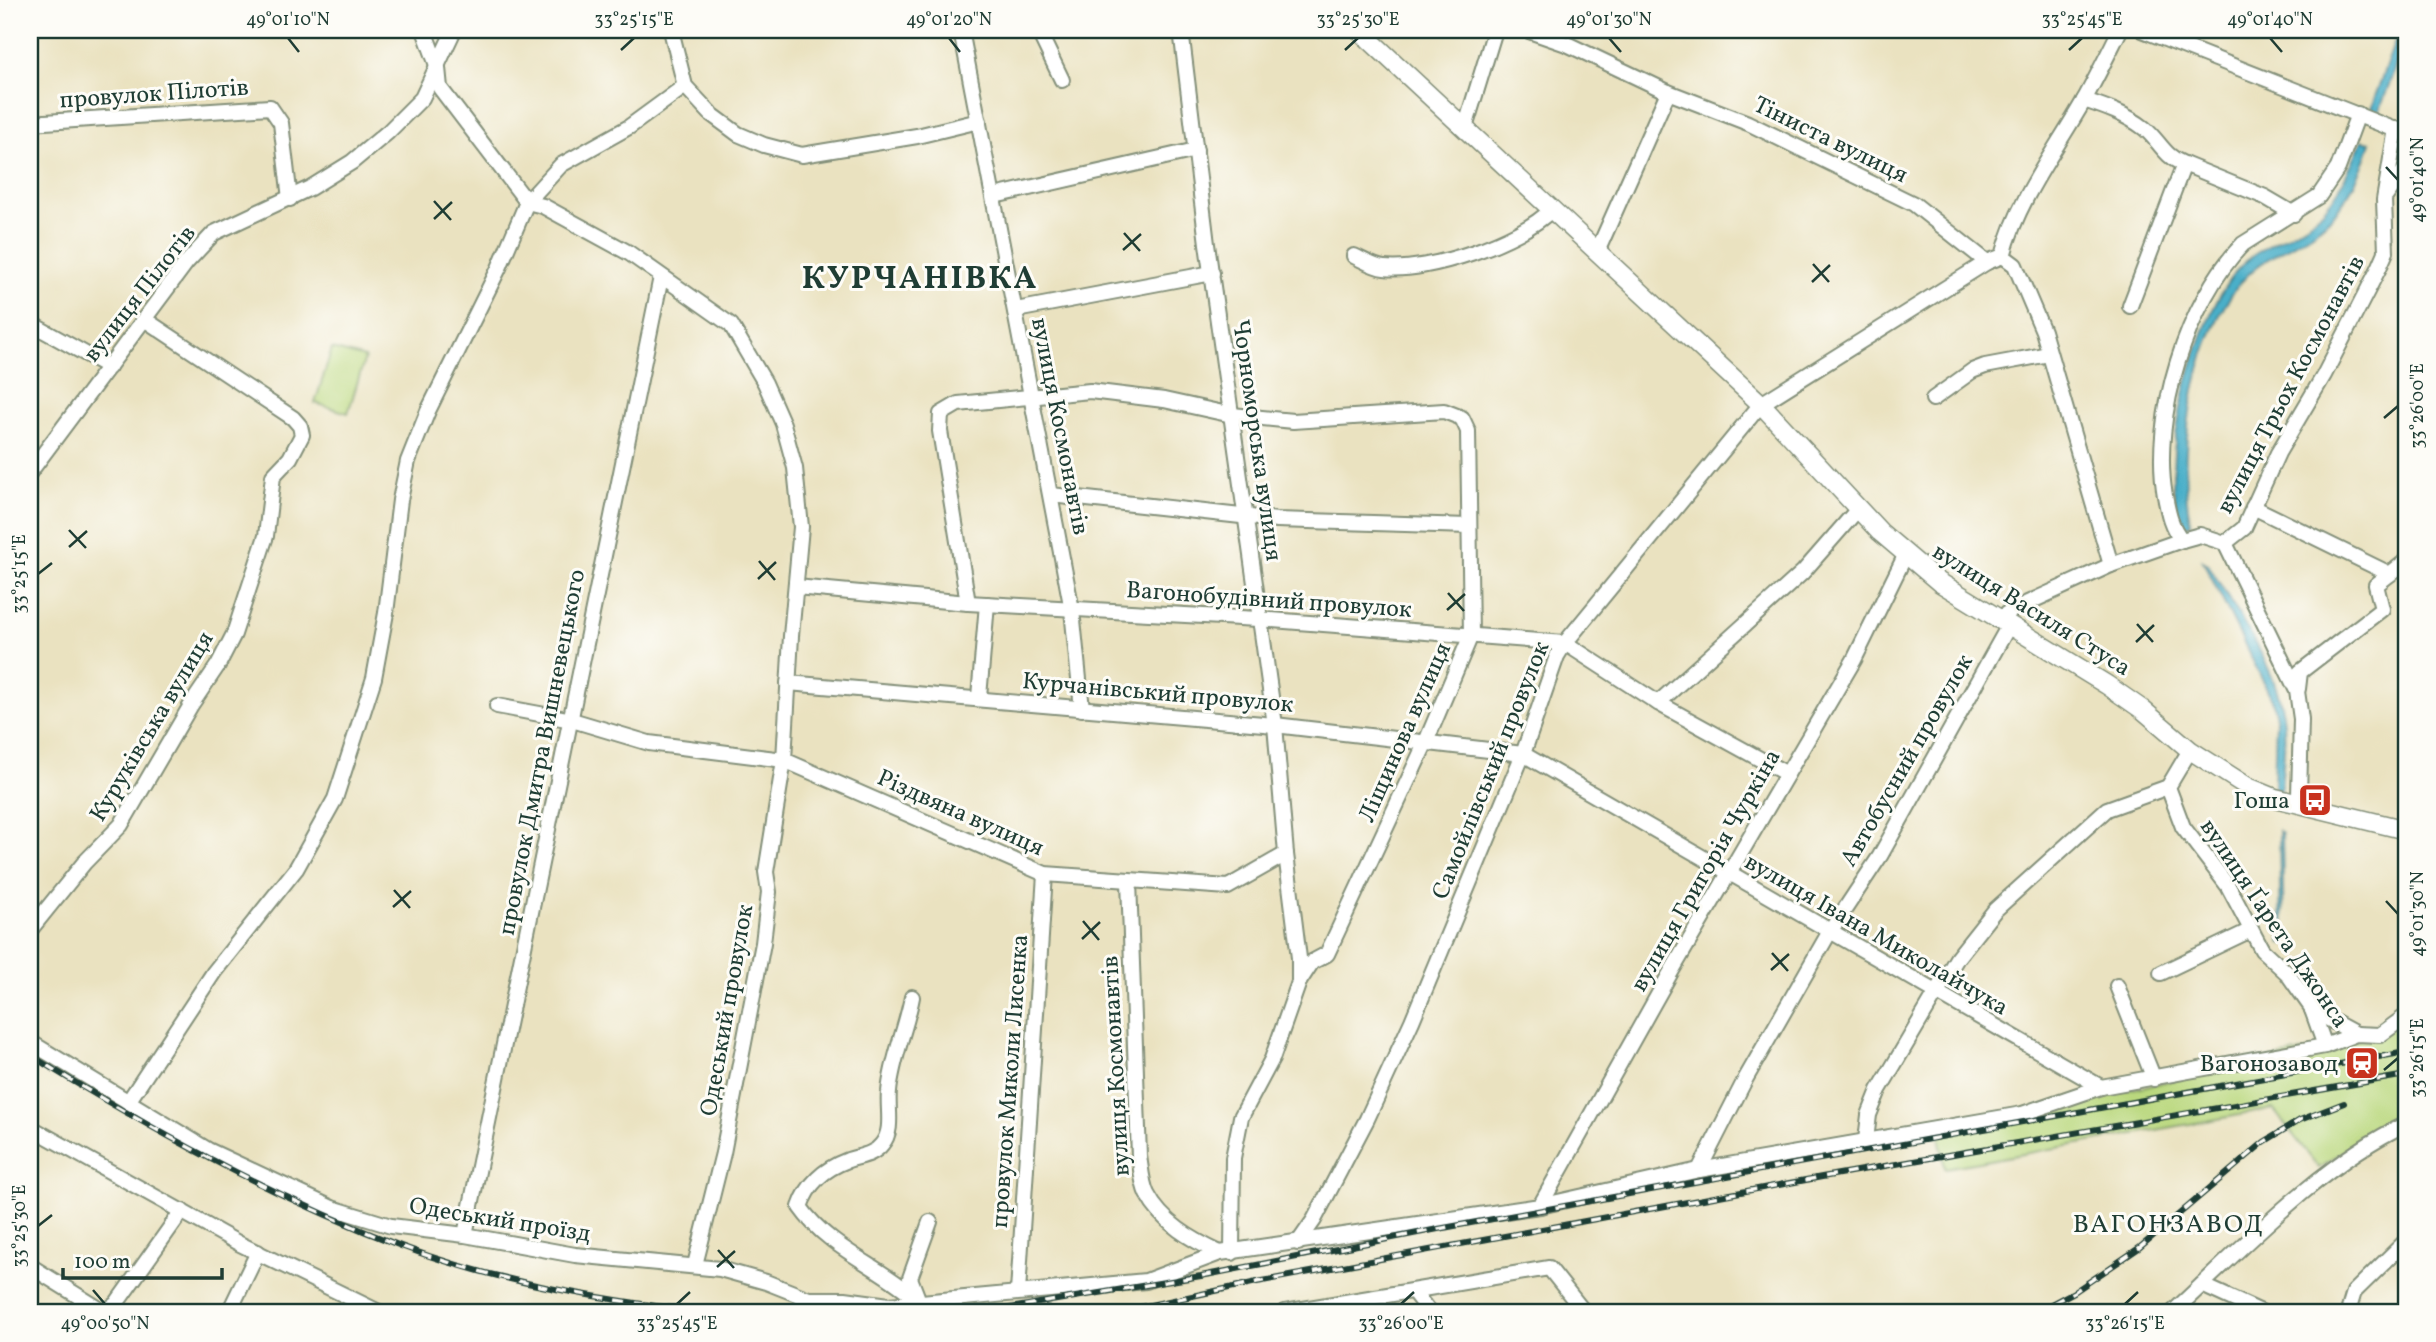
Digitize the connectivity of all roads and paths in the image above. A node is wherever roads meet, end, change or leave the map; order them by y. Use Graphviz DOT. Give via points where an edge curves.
graph roads {
  1 [pos="424,30"];
  2 [pos="454,30"];
  3 [pos="671,30"];
  4 [pos="961,30"];
  5 [pos="1038,30"];
  6 [pos="1181,30"];
  7 [pos="1359,30"];
  8 [pos="1495,30"];
  9 [pos="1526,30"];
  10 [pos="2120,30"];
  11 [pos="2142,30"];
  12 [pos="438,68"];
  13 [pos="1062,80"];
  14 [pos="685,86"];
  15 [pos="1668,92"];
  16 [pos="2084,100"];
  17 [pos="2358,114"];
  18 [pos="979,121"];
  19 [pos="30,124"];
  20 [pos="1465,128"];
  21 [pos="2401,132"];
  22 [pos="1196,150"];
  23 [pos="2184,164"];
  24 [pos="2406,168"];
  25 [pos="994,196"];
  26 [pos="290,199"];
  27 [pos="2384,200"];
  28 [pos="527,202"];
  29 [pos="1551,210"];
  30 [pos="2294,214"];
  31 [pos="1597,252"];
  32 [pos="1354,256"];
  33 [pos="2003,256"];
  34 [pos="1987,262"];
  35 [pos="1212,274"];
  36 [pos="662,277"];
  37 [pos="2130,306"];
  38 [pos="1016,310"];
  39 [pos="144,319"];
  40 [pos="33,329"];
  41 [pos="2049,354"];
  42 [pos="109,367"];
  43 [pos="1032,395"];
  44 [pos="1933,399"];
  45 [pos="1761,404"];
  46 [pos="1231,415"];
  47 [pos="30,472"];
  48 [pos="1051,495"];
  49 [pos="2253,506"];
  50 [pos="1858,509"];
  51 [pos="1246,514"];
  52 [pos="1469,526"];
  53 [pos="2182,540"];
  54 [pos="2225,543"];
  55 [pos="1905,556"];
  56 [pos="2406,561"];
  57 [pos="2111,565"];
  58 [pos="2390,575"];
  59 [pos="796,587"];
  60 [pos="968,603"];
  61 [pos="987,604"];
  62 [pos="1072,610"];
  63 [pos="1258,619"];
  64 [pos="2003,624"];
  65 [pos="1471,635"];
  66 [pos="1565,643"];
  67 [pos="788,683"];
  68 [pos="2297,691"];
  69 [pos="979,697"];
  70 [pos="1658,703"];
  71 [pos="497,706"];
  72 [pos="1082,709"];
  73 [pos="572,720"];
  74 [pos="1275,726"];
  75 [pos="1425,744"];
  76 [pos="2190,750"];
  77 [pos="1523,754"];
  78 [pos="784,760"];
  79 [pos="1787,774"];
  80 [pos="2168,787"];
  81 [pos="2296,803"];
  82 [pos="2406,830"];
  83 [pos="1286,855"];
  84 [pos="1045,874"];
  85 [pos="1730,876"];
  86 [pos="1129,881"];
  87 [pos="30,930"];
  88 [pos="2251,930"];
  89 [pos="1829,933"];
  90 [pos="2161,973"];
  91 [pos="1299,982"];
  92 [pos="2117,986"];
  93 [pos="1937,995"];
  94 [pos="912,997"];
  95 [pos="2312,1010"];
  96 [pos="2406,1016"];
  97 [pos="2356,1034"];
  98 [pos="30,1042"];
  99 [pos="2325,1046"];
  100 [pos="2154,1079"];
  101 [pos="2101,1087"];
  102 [pos="128,1102"];
  103 [pos="2406,1124"];
  104 [pos="30,1127"];
  105 [pos="1866,1140"];
  106 [pos="1699,1170"];
  107 [pos="1539,1206"];
  108 [pos="182,1211"];
  109 [pos="930,1222"];
  110 [pos="465,1235"];
  111 [pos="2406,1241"];
  112 [pos="1297,1243"];
  113 [pos="258,1252"];
  114 [pos="1226,1253"];
  115 [pos="695,1265"];
  116 [pos="30,1266"];
  117 [pos="2202,1285"];
  118 [pos="1413,1291"];
  119 [pos="1017,1292"];
  120 [pos="919,1301"];
  121 [pos="1366,1306"];
  122 [pos="109,1311"];
  123 [pos="229,1312"];
  124 [pos="379,1312"];
  125 [pos="1285,1312"];
  126 [pos="1429,1312"];
  127 [pos="1584,1312"];
  128 [pos="2173,1312"];
  129 [pos="2261,1312"];
  130 [pos="2348,1312"];
  1 -- 12 [label="street"];
  2 -- 12 [label="street, вулиця Пілотів"];
  3 -- 14 [label="street"];
  4 -- 18 [label="street, вулиця Космонавтів"];
  5 -- 13 [label="street"];
  6 -- 22 [label="street, Чорноморська вулиця"];
  7 -- 20 [label="main road, вулиця Василя Стуса"];
  8 -- 20 [label="street"];
  9 -- 15 [label="street, Тіниста вулиця"];
  10 -- 16 [label="street"];
  11 -- 17 [label="street"];
  12 -- 26 [label="street, вулиця Пілотів" via="422,98 388,132 352,162"];
  12 -- 28 [label="street" via="440,88"];
  14 -- 18 [label="street" via="710,114 738,134 802,155"];
  14 -- 28 [label="street" via="629,127 561,165"];
  15 -- 31 [label="street"];
  15 -- 34 [label="street, Тіниста вулиця" via="1748,123 1914,204"];
  16 -- 23 [label="street" via="2130,118 2147,130 2164,152"];
  16 -- 33 [label="street" via="2040,174"];
  17 -- 21 [label="street"];
  17 -- 30 [label="street" via="2329,183"];
  18 -- 25 [label="street, вулиця Космонавтів"];
  19 -- 26 [label="street, провулок Пілотів" via="270,107 281,123"];
  20 -- 29 [label="main road, вулиця Василя Стуса"];
  21 -- 27 [label="street, вулиця Трьох Космонавтів"];
  22 -- 25 [label="street"];
  22 -- 35 [label="street, Чорноморська вулиця"];
  23 -- 30 [label="street"];
  23 -- 37 [label="street"];
  24 -- 27 [label="street"];
  25 -- 38 [label="street, вулиця Космонавтів"];
  26 -- 39 [label="street, вулиця Пілотів" via="214,233"];
  27 -- 49 [label="street, вулиця Трьох Космонавтів" via="2386,252"];
  28 -- 36 [label="street" via="569,219"];
  28 -- 102 [label="street" via="408,461 374,678 335,799 296,869 214,972"];
  29 -- 31 [label="main road, вулиця Василя Стуса"];
  29 -- 32 [label="street" via="1539,221 1479,250 1432,263 1380,268"];
  30 -- 53 [label="street" via="2243,244 2228,260 2174,371 2164,417 2162,465 2168,512"];
  31 -- 45 [label="main road, вулиця Василя Стуса"];
  33 -- 34 [label="street"];
  33 -- 41 [label="street" via="2015,265"];
  34 -- 45 [label="street, Самойлівський провулок"];
  35 -- 38 [label="street"];
  35 -- 46 [label="street, Чорноморська вулиця"];
  36 -- 59 [label="street" via="731,325 779,414 796,480 801,527"];
  36 -- 73 [label="street, провулок Дмитра Вишневецького"];
  38 -- 43 [label="street, вулиця Космонавтів"];
  39 -- 42 [label="street, вулиця Пілотів"];
  39 -- 87 [label="street, Куруківська вулиця" via="293,418 302,435 273,476 267,536 234,634 218,665 121,825"];
  40 -- 42 [label="street"];
  41 -- 44 [label="street" via="1979,369"];
  41 -- 57 [label="street"];
  42 -- 47 [label="street, вулиця Пілотів"];
  43 -- 46 [label="street, Ліщинова вулиця" via="1101,392"];
  43 -- 48 [label="street, вулиця Космонавтів"];
  43 -- 60 [label="street, Ліщинова вулиця" via="958,404 942,414 940,431"];
  45 -- 50 [label="main road, вулиця Василя Стуса"];
  45 -- 66 [label="street, Самойлівський провулок"];
  46 -- 51 [label="street, Чорноморська вулиця"];
  46 -- 52 [label="street, Ліщинова вулиця" via="1293,421 1444,411 1462,418 1468,430"];
  48 -- 51 [label="street"];
  48 -- 62 [label="street, вулиця Космонавтів"];
  49 -- 54 [label="street, вулиця Трьох Космонавтів" via="2244,528"];
  49 -- 58 [label="street"];
  50 -- 55 [label="main road, вулиця Василя Стуса"];
  50 -- 70 [label="street" via="1803,572"];
  51 -- 52 [label="street" via="1277,520"];
  51 -- 63 [label="street, Чорноморська вулиця"];
  52 -- 65 [label="street, Ліщинова вулиця"];
  53 -- 54 [label="street" via="2200,535"];
  53 -- 57 [label="street"];
  54 -- 68 [label="street"];
  55 -- 64 [label="main road, вулиця Василя Стуса"];
  55 -- 79 [label="street, вулиця Григорія Чуркіна" via="1854,660"];
  56 -- 58 [label="street"];
  57 -- 64 [label="street" via="2012,610"];
  58 -- 68 [label="street" via="2376,585 2382,610 2300,672"];
  59 -- 60 [label="street, Вагонобудівний провулок"];
  59 -- 67 [label="street"];
  60 -- 61 [label="street, Вагонобудівний провулок"];
  61 -- 62 [label="street, Вагонобудівний провулок"];
  61 -- 69 [label="street"];
  62 -- 63 [label="street, Вагонобудівний провулок"];
  62 -- 72 [label="street, вулиця Космонавтів"];
  63 -- 65 [label="street, Вагонобудівний провулок"];
  63 -- 74 [label="street, Чорноморська вулиця"];
  64 -- 76 [label="main road, вулиця Василя Стуса" via="2116,691"];
  64 -- 89 [label="street, Автобусний провулок" via="1880,856"];
  65 -- 66 [label="street, Вагонобудівний провулок"];
  65 -- 75 [label="street, Ліщинова вулиця"];
  66 -- 70 [label="street, Вагонобудівний провулок"];
  66 -- 77 [label="street, Самойлівський провулок" via="1556,656"];
  67 -- 69 [label="street, Курчанівський провулок"];
  67 -- 78 [label="street"];
  68 -- 81 [label="street" via="2300,757"];
  69 -- 72 [label="street, Курчанівський провулок"];
  70 -- 79 [label="street, Вагонобудівний провулок"];
  71 -- 73 [label="street, Різдвяна вулиця"];
  72 -- 74 [label="street, Курчанівський провулок"];
  73 -- 78 [label="street, Різдвяна вулиця" via="649,743"];
  73 -- 110 [label="street, провулок Дмитра Вишневецького"];
  74 -- 75 [label="street, Курчанівський провулок"];
  74 -- 83 [label="street, Чорноморська вулиця"];
  75 -- 77 [label="street, Курчанівський провулок"];
  75 -- 91 [label="street, Ліщинова вулиця" via="1327,954 1312,962"];
  76 -- 80 [label="street"];
  76 -- 81 [label="main road, вулиця Василя Стуса" via="2248,787"];
  77 -- 85 [label="street, вулиця Івана Миколайчука"];
  77 -- 112 [label="street, Самойлівський провулок" via="1367,1119"];
  78 -- 84 [label="street, Різдвяна вулиця"];
  78 -- 115 [label="street, Одеський провулок" via="766,872 769,892 761,957 723,1153"];
  79 -- 85 [label="street, вулиця Григорія Чуркіна"];
  80 -- 88 [label="street, вулиця Ґарета Джонса" via="2183,827 2228,886"];
  80 -- 93 [label="street" via="2107,809 1995,910 1958,958"];
  81 -- 82 [label="main road, вулиця Василя Стуса"];
  83 -- 86 [label="street, Різдвяна вулиця" via="1228,887"];
  83 -- 91 [label="street, Чорноморська вулиця"];
  84 -- 86 [label="street, Різдвяна вулиця"];
  84 -- 119 [label="street, провулок Миколи Лисенка"];
  85 -- 89 [label="street, вулиця Івана Миколайчука"];
  85 -- 107 [label="street, вулиця Григорія Чуркіна"];
  86 -- 114 [label="street, вулиця Космонавтів" via="1139,1156 1147,1193 1181,1231"];
  88 -- 90 [label="street"];
  88 -- 95 [label="street, вулиця Ґарета Джонса"];
  89 -- 93 [label="street, вулиця Івана Миколайчука"];
  89 -- 106 [label="street, Автобусний провулок"];
  91 -- 114 [label="street, Ліщинова вулиця" via="1283,1031 1247,1104 1236,1138"];
  92 -- 100 [label="street"];
  93 -- 101 [label="street, вулиця Івана Миколайчука"];
  93 -- 105 [label="street" via="1879,1090"];
  94 -- 120 [label="street" via="894,1060 889,1135 881,1147 821,1175 806,1188 800,1207 815,1228"];
  95 -- 97 [label="street"];
  95 -- 99 [label="street, вулиця Ґарета Джонса"];
  96 -- 97 [label="street, вулиця Ґарета Джонса" via="2381,1035"];
  97 -- 99 [label="street, вулиця Ґарета Джонса"];
  98 -- 102 [label="street, Одеський проїзд"];
  99 -- 100 [label="street, Одеський проїзд"];
  100 -- 101 [label="street, Одеський проїзд"];
  101 -- 105 [label="street, Одеський проїзд" via="2022,1114"];
  102 -- 110 [label="street, Одеський проїзд" via="208,1150 332,1208 391,1226"];
  103 -- 117 [label="street" via="2339,1163"];
  104 -- 108 [label="street"];
  105 -- 106 [label="street, Одеський проїзд"];
  106 -- 107 [label="street, Одеський проїзд"];
  107 -- 112 [label="street, Одеський проїзд"];
  108 -- 113 [label="street"];
  108 -- 122 [label="street"];
  109 -- 120 [label="street" via="910,1278"];
  110 -- 115 [label="street, Одеський проїзд" via="575,1255"];
  111 -- 130 [label="street" via="2354,1292"];
  112 -- 114 [label="street, Одеський проїзд"];
  113 -- 123 [label="street"];
  113 -- 124 [label="street"];
  114 -- 119 [label="street, Одеський проїзд" via="1146,1281"];
  115 -- 120 [label="street, Одеський проїзд" via="766,1282 809,1299 889,1305"];
  116 -- 122 [label="street"];
  117 -- 128 [label="street"];
  117 -- 129 [label="street"];
  118 -- 121 [label="street"];
  118 -- 126 [label="street"];
  118 -- 127 [label="street" via="1549,1268"];
  119 -- 120 [label="street, Одеський проїзд"];
  121 -- 125 [label="street"];
}
